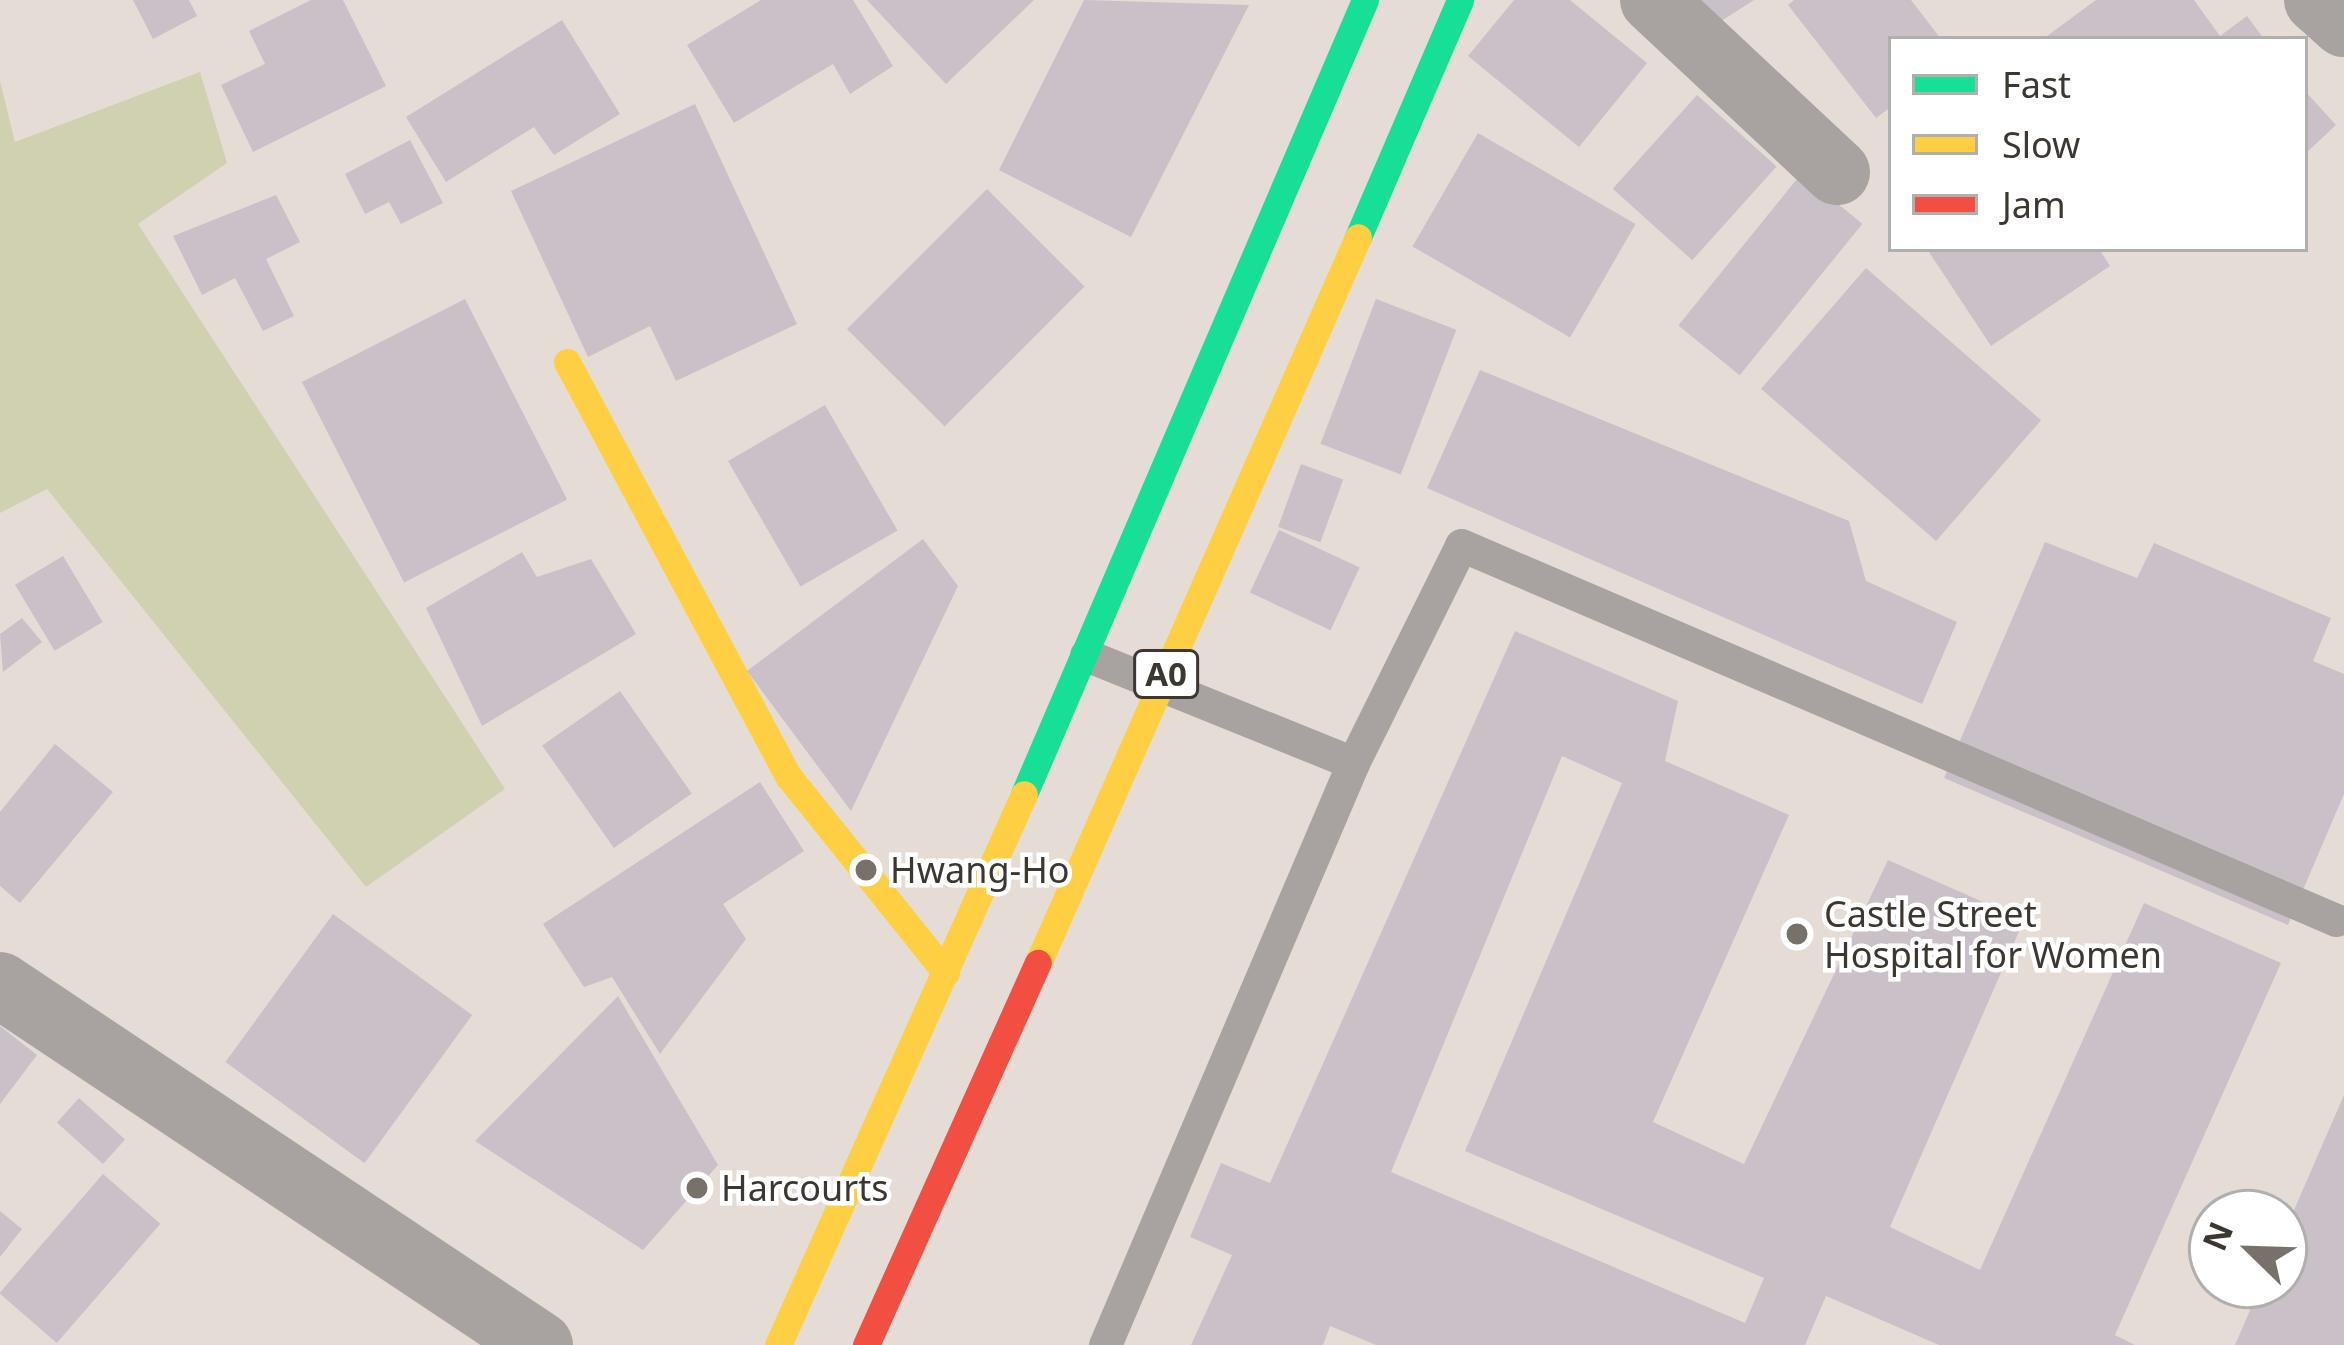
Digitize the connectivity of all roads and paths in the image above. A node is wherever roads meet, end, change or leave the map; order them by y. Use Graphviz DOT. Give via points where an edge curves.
graph roads {
  1 [pos="1365,0"];
  2 [pos="1460,0"];
  3 [pos="1653,0"];
  4 [pos="2317,0"];
  5 [pos="2344,24"];
  6 [pos="1837,172"];
  7 [pos="567,362"];
  8 [pos="1086,655"];
  9 [pos="1160,687"];
  10 [pos="1353,763"];
  11 [pos="2336,920"];
  12 [pos="946,973"];
  13 [pos="0,985"];
  14 [pos="540,1345"];
  15 [pos="778,1345"];
  16 [pos="866,1345"];
  17 [pos="1105,1345"];
  1 -- 8 [label="main road, A0"];
  2 -- 9 [label="main road, A0"];
  3 -- 6 [label="street"];
  4 -- 5 [label="street"];
  7 -- 12 [label="main road" via="789,777"];
  8 -- 9 [label="lane"];
  8 -- 12 [label="main road, A0"];
  9 -- 10 [label="lane"];
  9 -- 16 [label="main road, A0"];
  10 -- 11 [label="lane" via="1461,545"];
  10 -- 17 [label="lane"];
  12 -- 15 [label="main road, A0"];
  13 -- 14 [label="street"];
}
